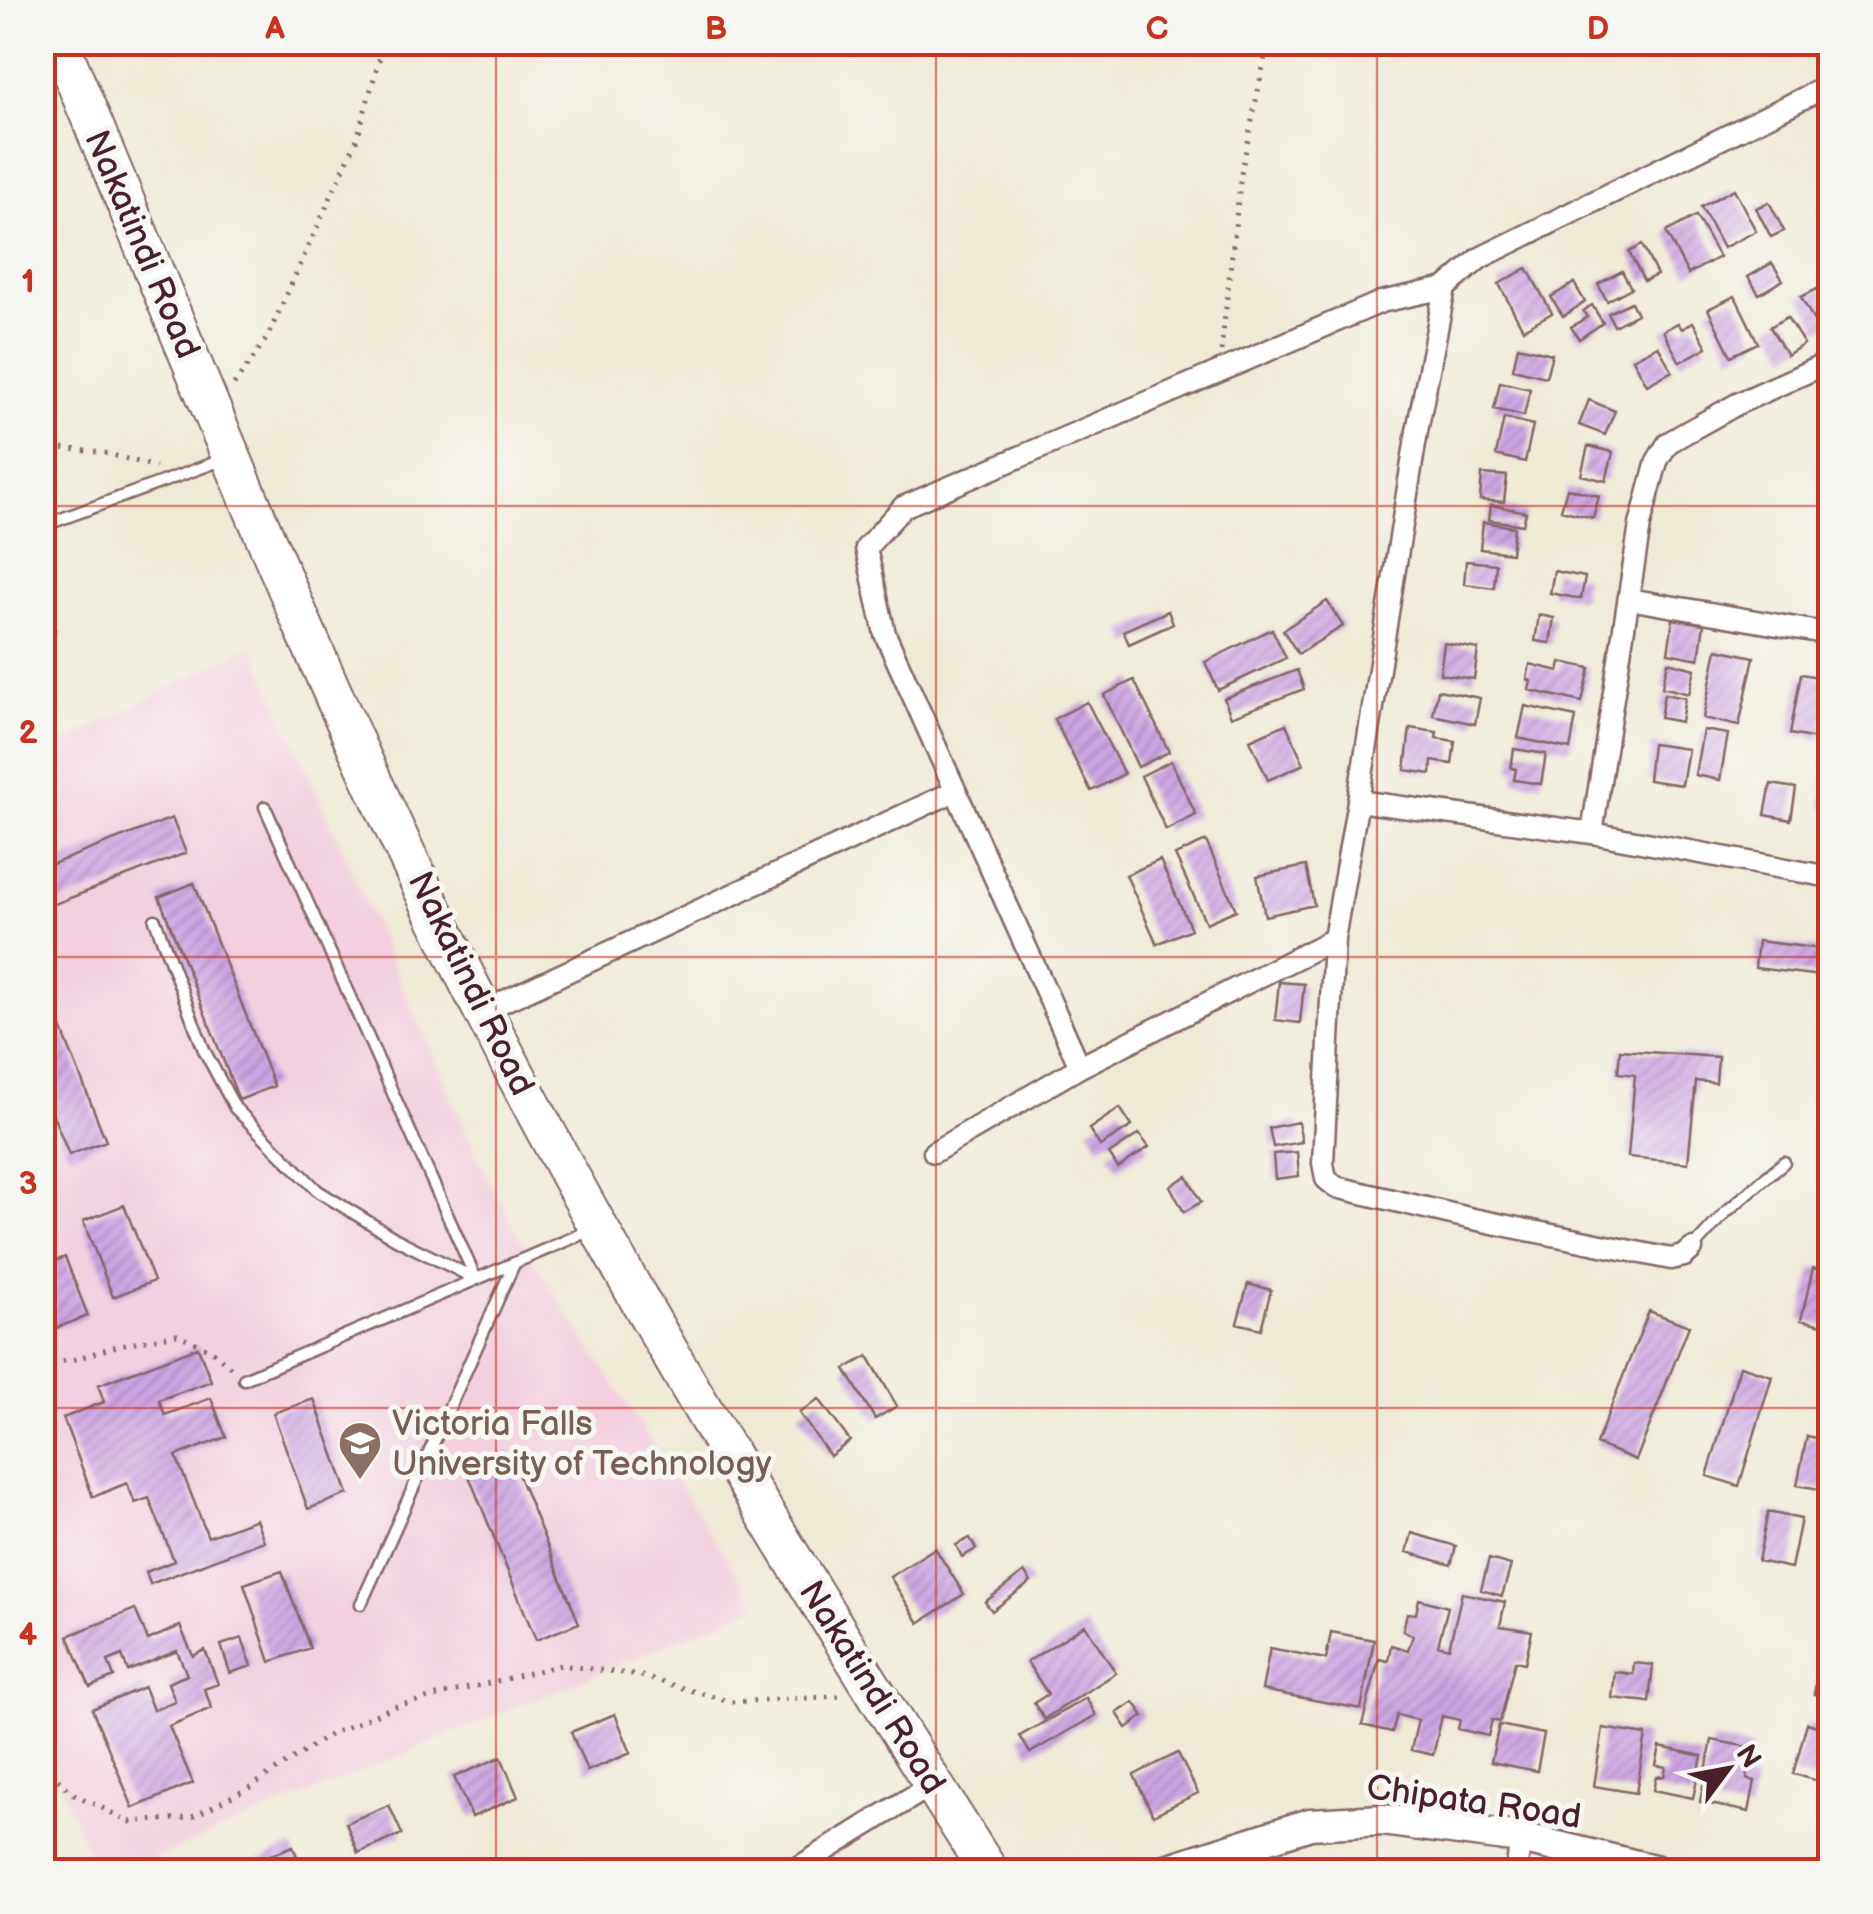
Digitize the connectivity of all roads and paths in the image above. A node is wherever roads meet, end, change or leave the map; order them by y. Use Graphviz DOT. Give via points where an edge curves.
graph roads {
  1 [pos="58,42"];
  2 [pos="384,42"];
  3 [pos="1268,42"];
  4 [pos="1830,85"];
  5 [pos="1445,288"];
  6 [pos="1830,362"];
  7 [pos="1218,372"];
  8 [pos="214,411"];
  9 [pos="42,446"];
  10 [pos="232,456"];
  11 [pos="183,474"];
  12 [pos="42,526"];
  13 [pos="1629,599"];
  14 [pos="1830,634"];
  15 [pos="955,791"];
  16 [pos="1358,801"];
  17 [pos="265,807"];
  18 [pos="1592,833"];
  19 [pos="1830,877"];
  20 [pos="155,920"];
  21 [pos="1334,939"];
  22 [pos="483,1011"];
  23 [pos="1080,1066"];
  24 [pos="934,1152"];
  25 [pos="1784,1162"];
  26 [pos="596,1228"];
  27 [pos="1692,1248"];
  28 [pos="514,1263"];
  29 [pos="476,1280"];
  30 [pos="42,1364"];
  31 [pos="244,1379"];
  32 [pos="362,1604"];
  33 [pos="877,1694"];
  34 [pos="42,1766"];
  35 [pos="933,1784"];
  36 [pos="1521,1838"];
  37 [pos="791,1872"];
  38 [pos="988,1872"];
  39 [pos="1160,1872"];
  40 [pos="1516,1872"];
  41 [pos="1662,1872"];
  1 -- 8 [label="highway, Nakatindi Road"];
  2 -- 8 [label="path" via="356,139 266,338"];
  3 -- 7 [label="path" via="1240,174"];
  4 -- 5 [label="street" via="1480,258"];
  5 -- 7 [label="street" via="1382,302"];
  5 -- 16 [label="street"];
  6 -- 13 [label="street" via="1668,443 1640,525"];
  7 -- 15 [label="street" via="903,507 866,548 886,634"];
  8 -- 10 [label="highway, Nakatindi Road"];
  9 -- 11 [label="path" via="105,453"];
  10 -- 11 [label="lane"];
  10 -- 22 [label="highway, Nakatindi Road" via="348,725"];
  11 -- 12 [label="lane"];
  13 -- 14 [label="street"];
  13 -- 18 [label="street"];
  15 -- 22 [label="street"];
  15 -- 23 [label="street"];
  16 -- 18 [label="street"];
  16 -- 21 [label="street"];
  17 -- 29 [label="lane"];
  18 -- 19 [label="street"];
  20 -- 29 [label="lane" via="204,1050 234,1108 318,1191"];
  21 -- 23 [label="street"];
  21 -- 27 [label="street" via="1326,1180 1473,1220 1671,1260"];
  22 -- 26 [label="highway, Nakatindi Road"];
  23 -- 24 [label="street"];
  25 -- 27 [label="lane"];
  26 -- 28 [label="lane"];
  26 -- 33 [label="highway, Nakatindi Road"];
  28 -- 29 [label="lane"];
  28 -- 32 [label="lane"];
  29 -- 31 [label="lane"];
  30 -- 31 [label="path" via="177,1334 212,1351"];
  33 -- 34 [label="path" via="730,1702 638,1676 561,1665 393,1707 331,1734 190,1818 130,1822 74,1794"];
  33 -- 35 [label="highway, Nakatindi Road"];
  35 -- 37 [label="street"];
  35 -- 38 [label="highway, Nakatindi Road"];
  36 -- 39 [label="street, Chipata Road" via="1382,1820 1310,1824"];
  36 -- 40 [label="street"];
  36 -- 41 [label="street, Chipata Road"];
}
